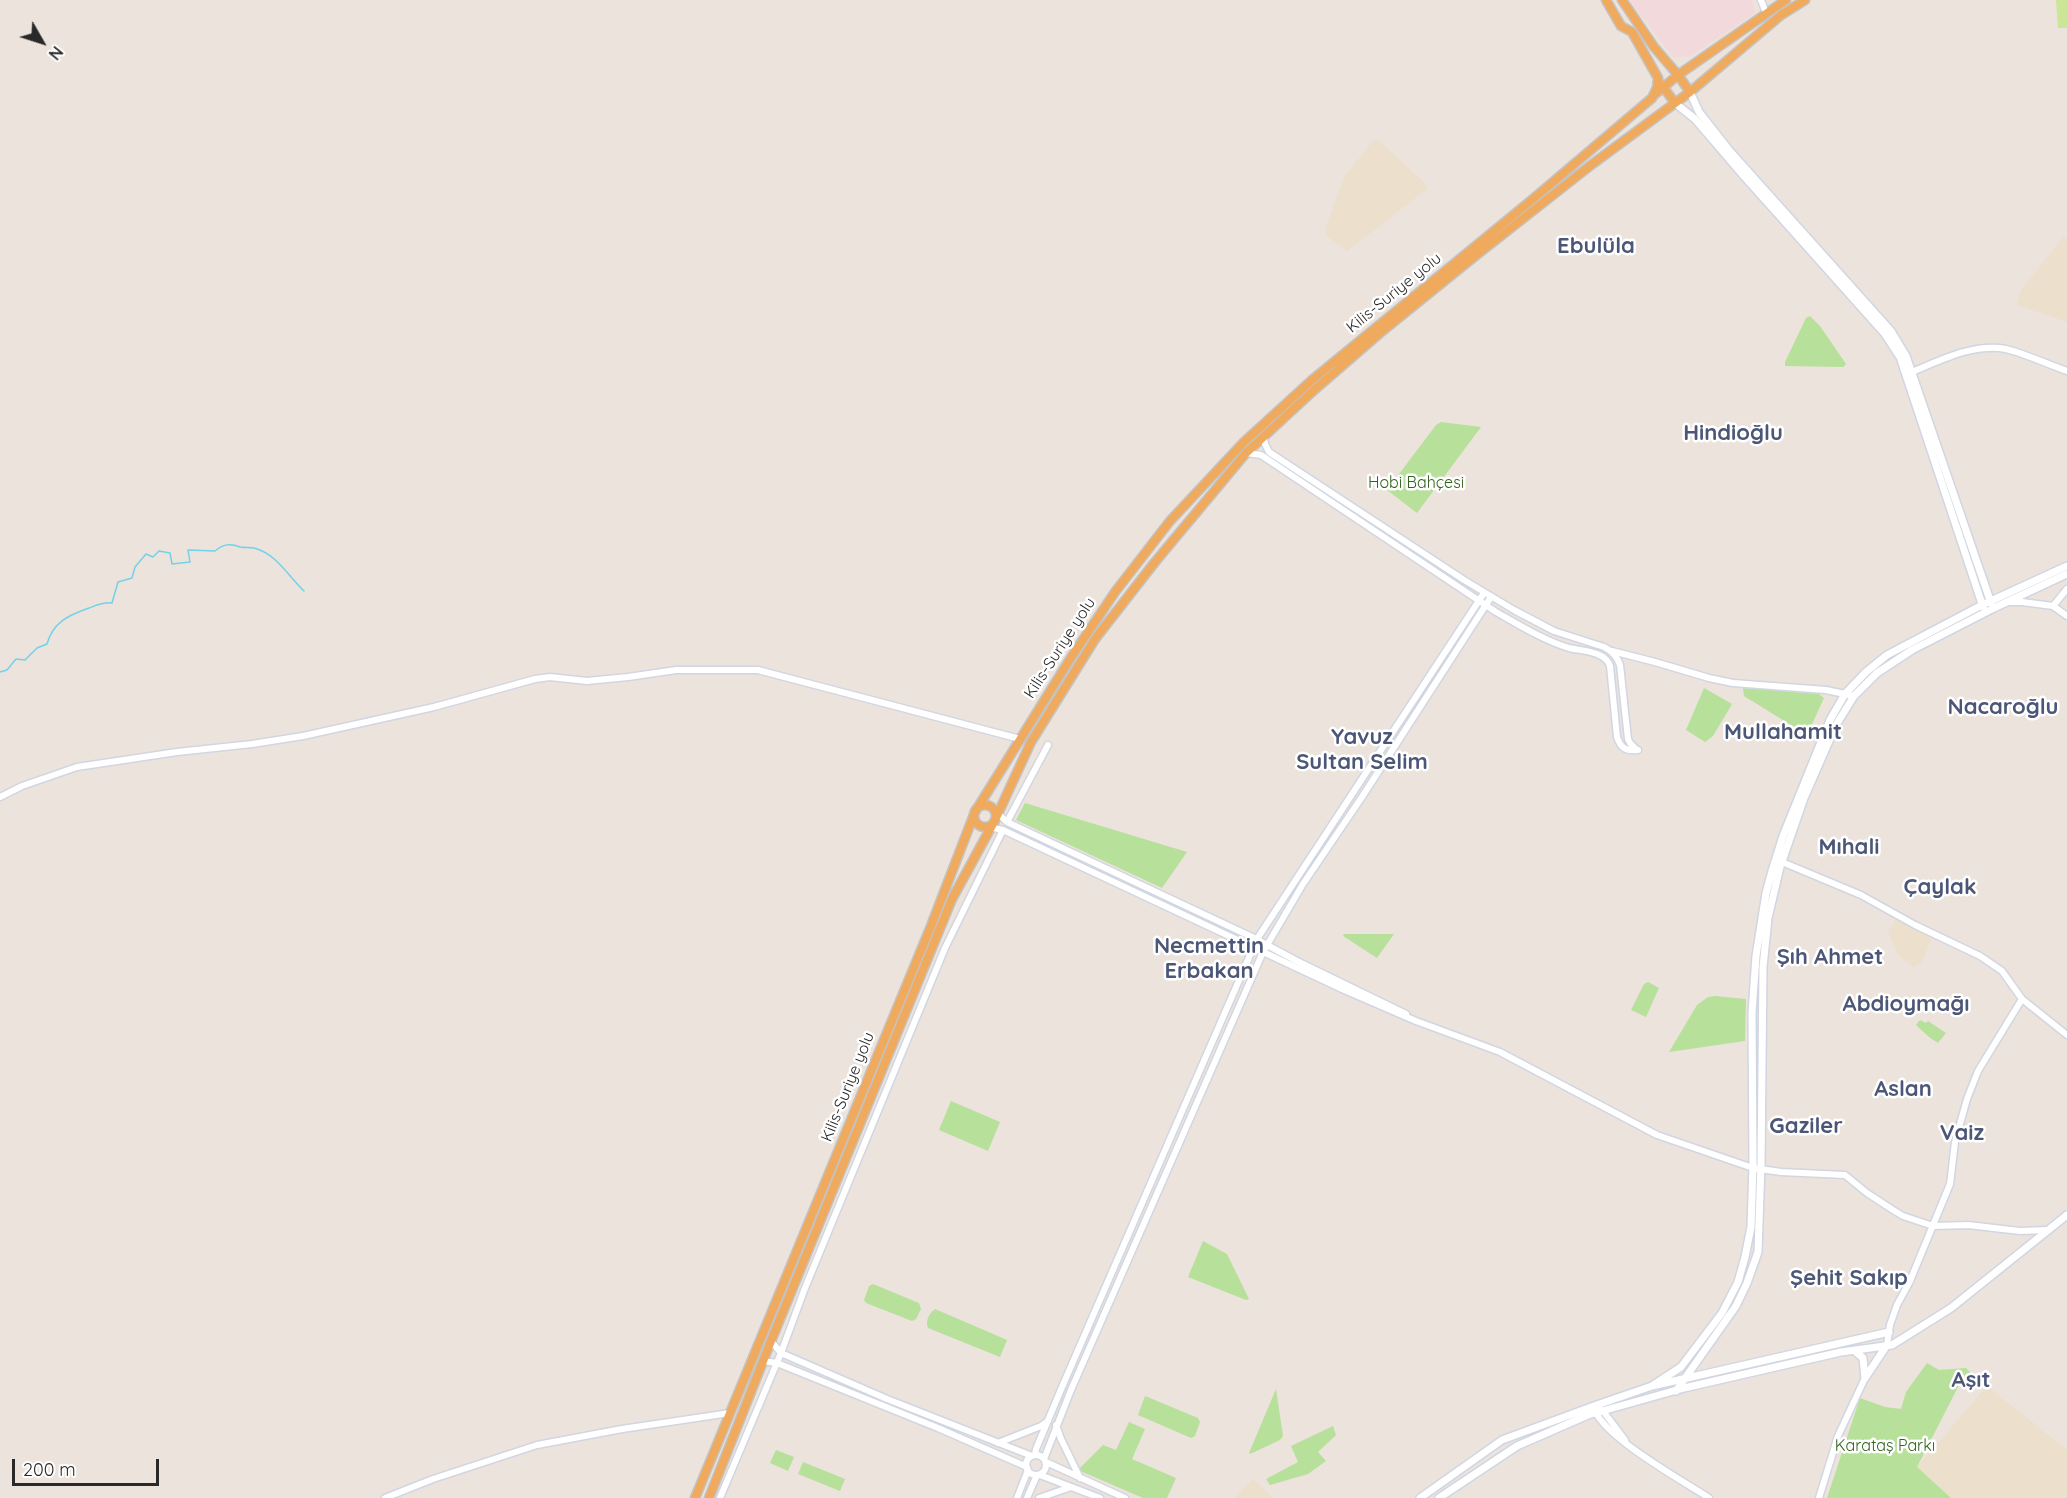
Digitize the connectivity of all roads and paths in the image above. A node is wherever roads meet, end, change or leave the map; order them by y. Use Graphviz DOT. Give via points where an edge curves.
graph roads {
  1 [pos="1606,0"];
  2 [pos="1622,0"];
  3 [pos="1761,0"];
  4 [pos="1786,0"];
  5 [pos="1805,0"];
  6 [pos="1766,13"];
  7 [pos="1678,75"];
  8 [pos="1658,78"];
  9 [pos="1663,87"];
  10 [pos="1690,92"];
  11 [pos="1652,98"];
  12 [pos="1675,103"];
  13 [pos="2067,371"];
  14 [pos="1908,372"];
  15 [pos="1264,436"];
  16 [pos="1246,453"];
  17 [pos="2067,566"];
  18 [pos="2067,574"];
  19 [pos="1986,586"];
  20 [pos="2067,589"];
  21 [pos="1484,592"];
  22 [pos="1977,592"];
  23 [pos="1491,597"];
  24 [pos="2002,599"];
  25 [pos="1479,601"];
  26 [pos="1992,604"];
  27 [pos="1982,605"];
  28 [pos="1487,606"];
  29 [pos="2053,606"];
  30 [pos="1973,609"];
  31 [pos="1985,612"];
  32 [pos="2067,616"];
  33 [pos="1612,651"];
  34 [pos="1606,658"];
  35 [pos="1845,694"];
  36 [pos="1854,696"];
  37 [pos="1020,739"];
  38 [pos="1048,745"];
  39 [pos="0,796"];
  40 [pos="975,812"];
  41 [pos="992,820"];
  42 [pos="1007,822"];
  43 [pos="1003,830"];
  44 [pos="1782,862"];
  45 [pos="1257,939"];
  46 [pos="1267,945"];
  47 [pos="1253,948"];
  48 [pos="1263,952"];
  49 [pos="2022,999"];
  50 [pos="1416,1021"];
  51 [pos="2067,1035"];
  52 [pos="1757,1169"];
  53 [pos="2067,1215"];
  54 [pos="1933,1226"];
  55 [pos="2048,1230"];
  56 [pos="1888,1332"];
  57 [pos="771,1341"];
  58 [pos="1887,1345"];
  59 [pos="1855,1351"];
  60 [pos="781,1353"];
  61 [pos="1698,1360"];
  62 [pos="763,1361"];
  63 [pos="777,1363"];
  64 [pos="1684,1363"];
  65 [pos="1702,1375"];
  66 [pos="1865,1377"];
  67 [pos="1682,1379"];
  68 [pos="1704,1384"];
  69 [pos="1652,1386"];
  70 [pos="1676,1390"];
  71 [pos="1594,1410"];
  72 [pos="1603,1411"];
  73 [pos="730,1413"];
  74 [pos="1050,1418"];
  75 [pos="1056,1425"];
  76 [pos="998,1443"];
  77 [pos="1634,1449"];
  78 [pos="1033,1456"];
  79 [pos="1045,1460"];
  80 [pos="1027,1469"];
  81 [pos="1038,1475"];
  82 [pos="1080,1478"];
  83 [pos="1071,1487"];
  84 [pos="386,1498"];
  85 [pos="695,1498"];
  86 [pos="709,1498"];
  87 [pos="720,1498"];
  88 [pos="1017,1498"];
  89 [pos="1027,1498"];
  90 [pos="1039,1498"];
  91 [pos="1100,1498"];
  92 [pos="1125,1498"];
  93 [pos="1420,1498"];
  94 [pos="1439,1498"];
  95 [pos="1709,1498"];
  96 [pos="1819,1498"];
  1 -- 8 [label="highway" via="1621,26 1632,32"];
  2 -- 7 [label="highway"];
  3 -- 6 [label="street"];
  4 -- 6 [label="highway, Kilis-Suriye yolu"];
  5 -- 10 [label="highway" via="1763,29"];
  6 -- 7 [label="highway, Kilis-Suriye yolu"];
  7 -- 9 [label="highway, Kilis-Suriye yolu"];
  7 -- 10 [label="highway"];
  8 -- 9 [label="highway"];
  8 -- 11 [label="highway"];
  9 -- 11 [label="highway, Kilis-Suriye yolu"];
  9 -- 12 [label="highway"];
  10 -- 12 [label="highway"];
  10 -- 14 [label="main road" via="1699,112 1728,148 1891,331 1906,356"];
  11 -- 37 [label="highway, Kilis-Suriye yolu" via="1312,380 1244,442 1170,521 1115,592"];
  12 -- 14 [label="main road" via="1695,119 1886,333"];
  12 -- 15 [label="highway" via="1380,333"];
  13 -- 14 [label="street" via="2006,349 1985,348 1962,352"];
  14 -- 19 [label="main road"];
  14 -- 22 [label="main road"];
  15 -- 16 [label="highway"];
  15 -- 21 [label="street" via="1269,452"];
  16 -- 25 [label="street" via="1261,455"];
  16 -- 41 [label="highway" via="1095,639 1031,742"];
  17 -- 24 [label="main road"];
  18 -- 24 [label="main road"];
  19 -- 24 [label="main road"];
  19 -- 26 [label="main road"];
  20 -- 29 [label="street"];
  21 -- 23 [label="street"];
  21 -- 25 [label="street"];
  22 -- 27 [label="main road"];
  22 -- 30 [label="main road"];
  23 -- 28 [label="street"];
  23 -- 33 [label="street" via="1554,631"];
  24 -- 26 [label="main road"];
  24 -- 29 [label="street"];
  25 -- 28 [label="street"];
  25 -- 45 [label="street"];
  26 -- 27 [label="main road"];
  26 -- 31 [label="main road"];
  27 -- 30 [label="main road"];
  27 -- 31 [label="main road"];
  28 -- 34 [label="street" via="1538,635"];
  28 -- 46 [label="street" via="1303,884"];
  29 -- 32 [label="street"];
  30 -- 35 [label="main road" via="1887,655"];
  31 -- 36 [label="main road" via="1876,673"];
  33 -- 34 [label="street"];
  33 -- 34 [label="street" via="1620,665 1628,739 1638,750 1629,751 1619,744"];
  33 -- 35 [label="street" via="1717,680"];
  35 -- 36 [label="street"];
  35 -- 52 [label="main road" via="1830,720 1783,836 1766,893 1752,1013"];
  36 -- 44 [label="main road" via="1822,756"];
  37 -- 39 [label="street" via="758,670 676,670 587,681 550,677 303,736 77,767"];
  37 -- 40 [label="highway, Kilis-Suriye yolu"];
  38 -- 42 [label="street"];
  40 -- 41 [label="highway" via="976,821"];
  40 -- 41 [label="highway" via="985,805"];
  40 -- 73 [label="highway, Kilis-Suriye yolu"];
  41 -- 42 [label="street"];
  41 -- 43 [label="street"];
  41 -- 57 [label="highway" via="952,899"];
  42 -- 45 [label="street"];
  43 -- 47 [label="street"];
  43 -- 60 [label="street" via="945,948"];
  44 -- 49 [label="street" via="1861,895 1980,956 2002,971"];
  44 -- 52 [label="main road" via="1768,918 1763,967"];
  45 -- 46 [label="street"];
  45 -- 47 [label="street"];
  46 -- 48 [label="street"];
  46 -- 50 [label="street"];
  47 -- 48 [label="street"];
  47 -- 74 [label="street"];
  48 -- 50 [label="street"];
  48 -- 75 [label="street"];
  49 -- 51 [label="street"];
  49 -- 54 [label="street" via="1978,1071 1967,1099 1955,1142 1950,1184"];
  50 -- 52 [label="street" via="1500,1052 1657,1135"];
  52 -- 54 [label="street" via="1845,1175 1903,1216"];
  52 -- 61 [label="main road" via="1759,1239 1755,1262 1736,1306"];
  52 -- 64 [label="main road" via="1751,1227 1738,1282 1722,1313"];
  53 -- 55 [label="main road"];
  54 -- 55 [label="street"];
  54 -- 56 [label="street"];
  55 -- 58 [label="main road" via="1951,1308"];
  56 -- 58 [label="street"];
  56 -- 65 [label="main road"];
  57 -- 60 [label="street"];
  57 -- 62 [label="highway"];
  58 -- 59 [label="main road"];
  58 -- 66 [label="main road"];
  59 -- 66 [label="main road" via="1863,1359"];
  59 -- 68 [label="main road"];
  60 -- 63 [label="street"];
  60 -- 76 [label="street"];
  61 -- 65 [label="main road"];
  61 -- 67 [label="main road"];
  62 -- 63 [label="street"];
  62 -- 86 [label="highway"];
  63 -- 80 [label="street" via="938,1428"];
  63 -- 87 [label="street"];
  64 -- 67 [label="main road"];
  64 -- 69 [label="main road"];
  65 -- 67 [label="main road"];
  65 -- 68 [label="main road"];
  66 -- 96 [label="street" via="1838,1436"];
  67 -- 69 [label="main road"];
  67 -- 70 [label="main road"];
  68 -- 70 [label="main road"];
  69 -- 71 [label="main road"];
  70 -- 72 [label="main road"];
  71 -- 72 [label="main road"];
  71 -- 77 [label="street" via="1607,1429"];
  71 -- 93 [label="main road" via="1502,1440"];
  71 -- 94 [label="main road" via="1517,1446"];
  72 -- 77 [label="street"];
  73 -- 84 [label="street" via="537,1445"];
  73 -- 85 [label="highway, Kilis-Suriye yolu"];
  74 -- 76 [label="street" via="1041,1426"];
  74 -- 78 [label="street"];
  75 -- 79 [label="street"];
  75 -- 82 [label="street"];
  76 -- 78 [label="street"];
  77 -- 95 [label="street"];
  78 -- 79 [label="street"];
  78 -- 80 [label="street" via="1027,1461"];
  79 -- 81 [label="street" via="1046,1468"];
  79 -- 82 [label="street"];
  80 -- 81 [label="street"];
  80 -- 88 [label="street"];
  81 -- 83 [label="street"];
  81 -- 89 [label="street"];
  82 -- 92 [label="street"];
  83 -- 90 [label="street"];
  83 -- 91 [label="street"];
}
